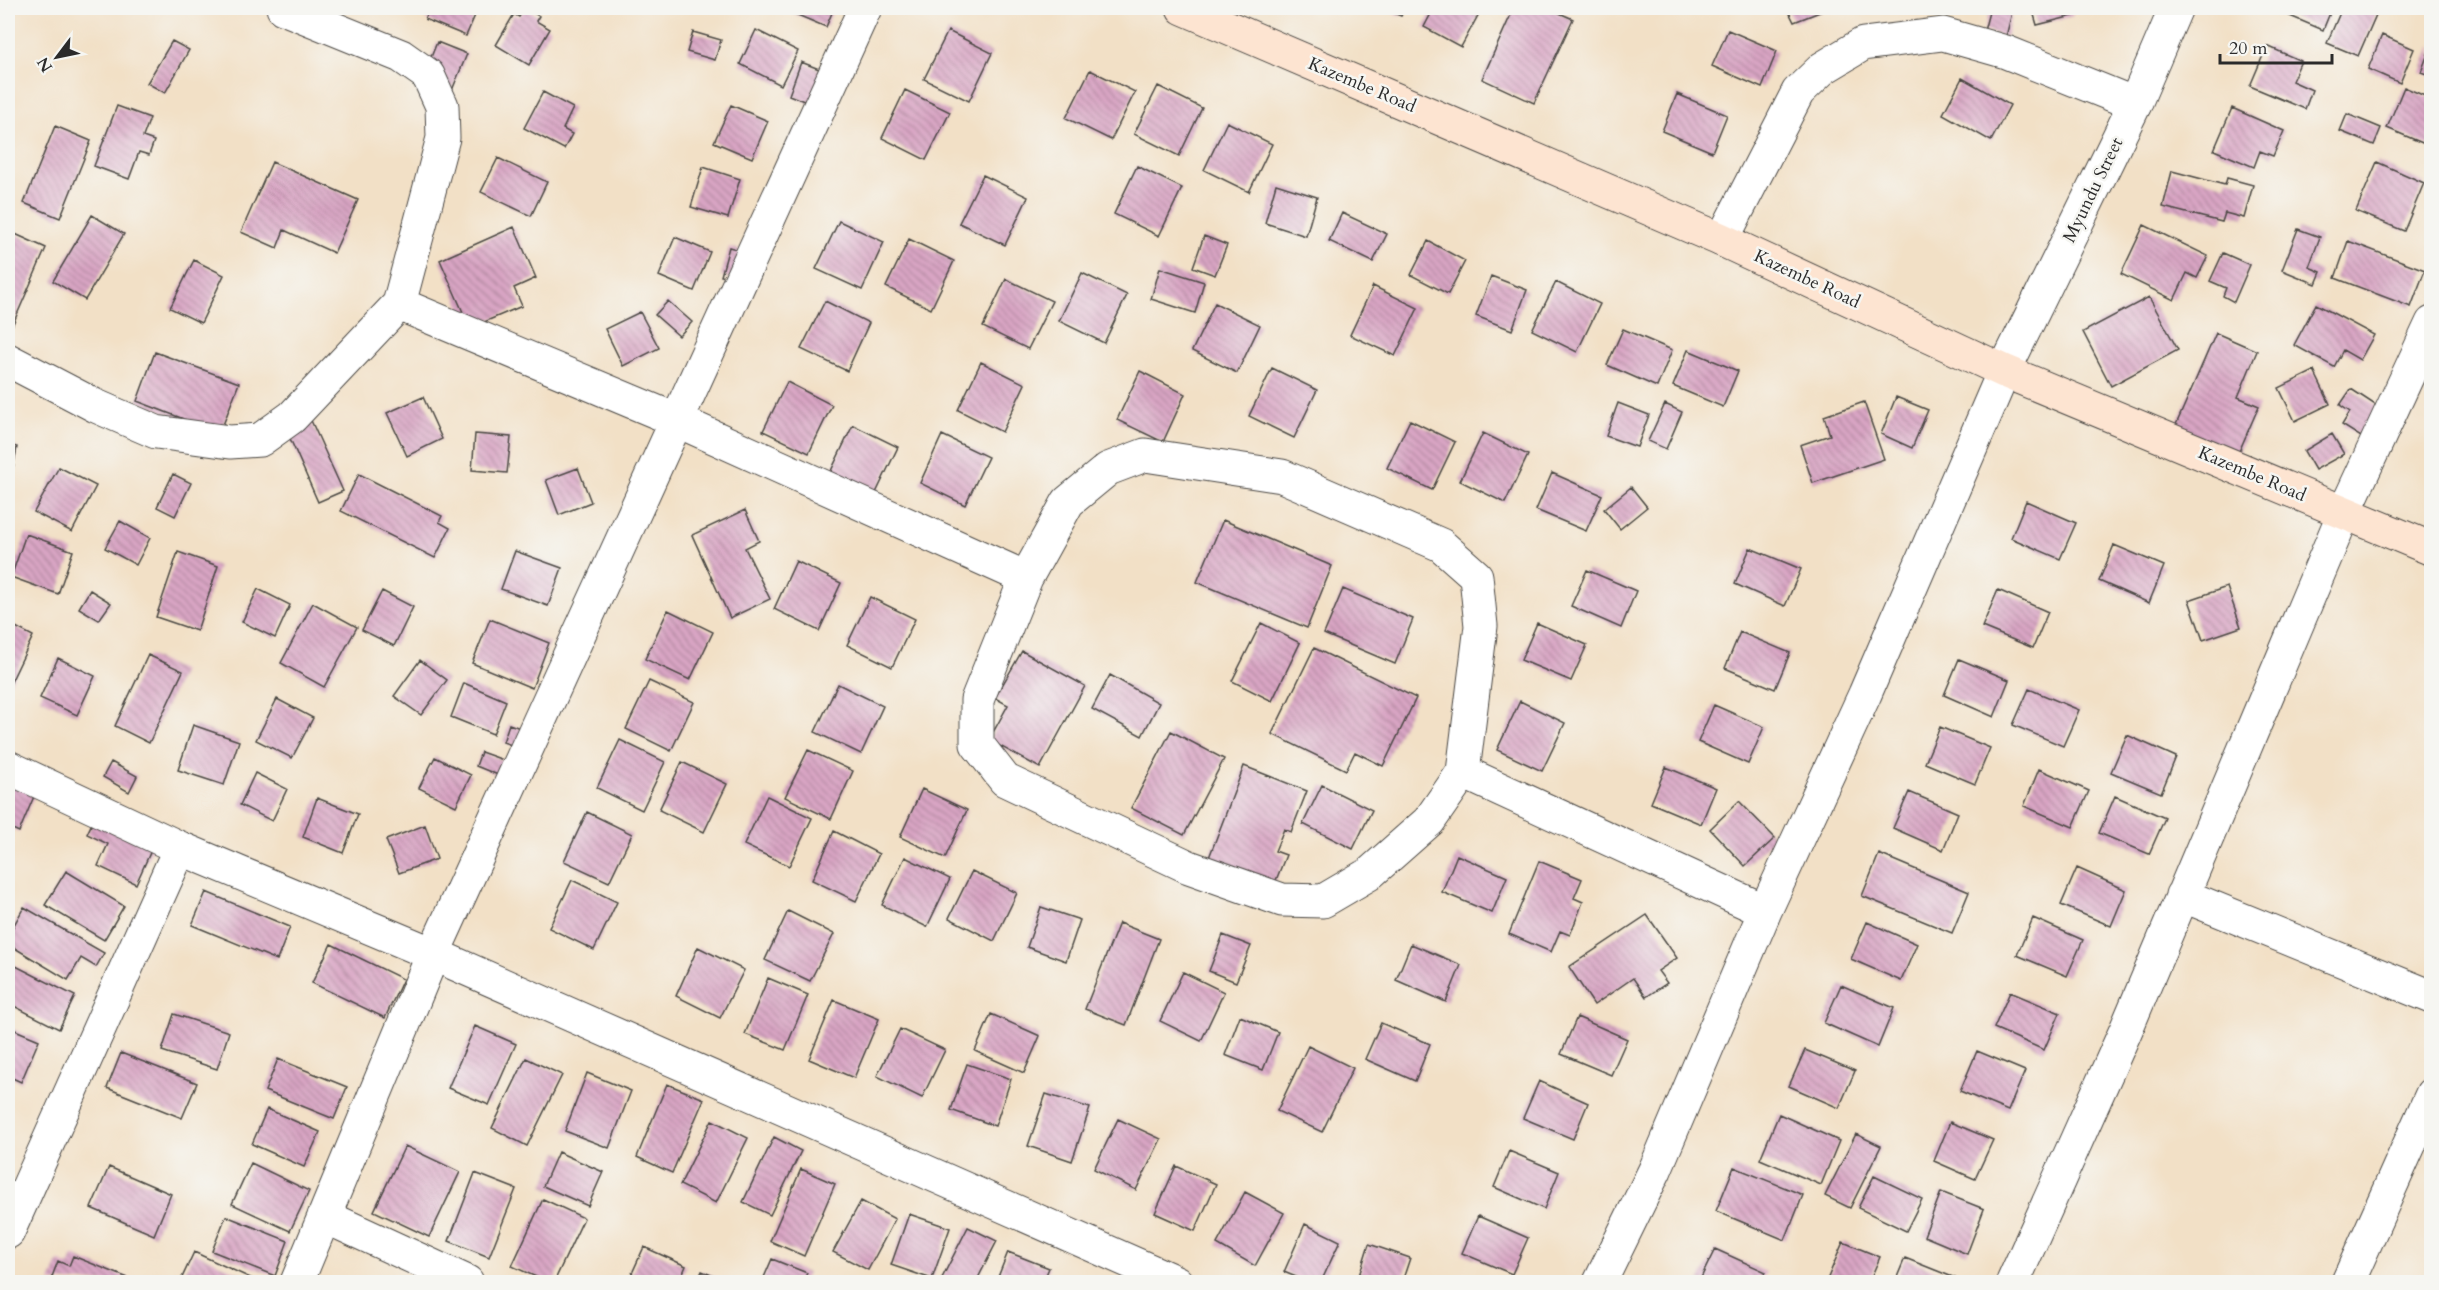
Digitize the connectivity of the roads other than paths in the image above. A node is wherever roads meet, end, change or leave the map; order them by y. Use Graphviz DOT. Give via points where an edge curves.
graph roads {
  1 [pos="283,8"];
  2 [pos="865,8"];
  3 [pos="1183,8"];
  4 [pos="2176,8"];
  5 [pos="2135,104"];
  6 [pos="1722,240"];
  7 [pos="399,304"];
  8 [pos="2432,323"];
  9 [pos="8,360"];
  10 [pos="2004,371"];
  11 [pos="676,420"];
  12 [pos="2344,513"];
  13 [pos="2432,549"];
  14 [pos="1026,578"];
  15 [pos="8,766"];
  16 [pos="1463,772"];
  17 [pos="180,848"];
  18 [pos="2182,895"];
  19 [pos="1765,911"];
  20 [pos="434,954"];
  21 [pos="2432,997"];
  22 [pos="2432,1094"];
  23 [pos="324,1216"];
  24 [pos="8,1232"];
  25 [pos="1156,1278"];
  26 [pos="297,1282"];
  27 [pos="467,1282"];
  28 [pos="1600,1282"];
  29 [pos="2013,1282"];
  30 [pos="2348,1282"];
  1 -- 7 [label="street" via="400,56 428,75 442,106 442,138"];
  2 -- 11 [label="street"];
  3 -- 6 [label="main road, Kazembe Road"];
  4 -- 5 [label="street, Myundu Street"];
  5 -- 6 [label="street" via="2006,52 1942,34 1863,44 1823,68 1798,92"];
  5 -- 10 [label="street, Myundu Street"];
  6 -- 10 [label="main road, Kazembe Road"];
  7 -- 9 [label="street" via="292,417 260,440 230,442 156,432"];
  7 -- 11 [label="street"];
  8 -- 12 [label="street"];
  10 -- 12 [label="main road, Kazembe Road"];
  10 -- 19 [label="street, Myundu Street" via="1865,694"];
  11 -- 14 [label="street"];
  11 -- 20 [label="street"];
  12 -- 13 [label="main road, Kazembe Road"];
  12 -- 18 [label="street"];
  14 -- 16 [label="street" via="1068,502 1108,469 1144,455 1282,476 1441,545 1476,576 1481,626"];
  14 -- 16 [label="street" via="977,700 977,744 1005,780 1189,867 1282,900 1323,901 1369,874 1429,821"];
  15 -- 17 [label="street"];
  16 -- 19 [label="street"];
  17 -- 20 [label="street"];
  17 -- 24 [label="street"];
  18 -- 21 [label="street"];
  18 -- 29 [label="street"];
  19 -- 28 [label="street, Myundu Street" via="1654,1170"];
  20 -- 23 [label="street"];
  20 -- 25 [label="street"];
  22 -- 30 [label="street"];
  23 -- 26 [label="street"];
  23 -- 27 [label="street"];
}
